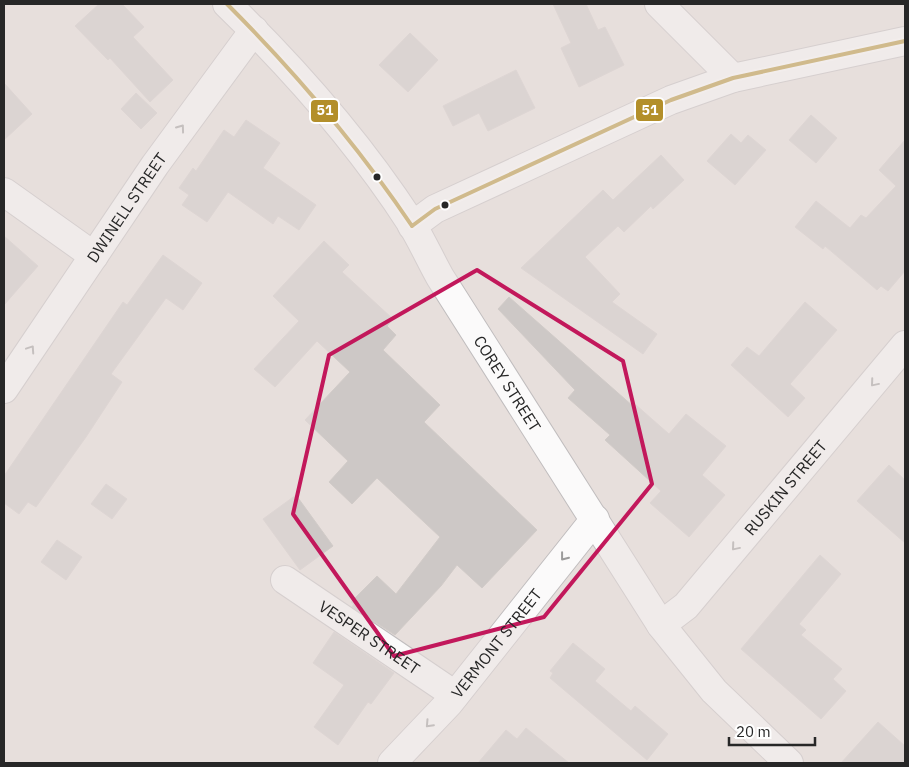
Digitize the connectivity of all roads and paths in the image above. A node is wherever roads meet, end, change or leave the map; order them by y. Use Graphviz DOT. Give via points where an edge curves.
graph roads {
  1 [pos="227,4"];
  2 [pos="659,4"];
  3 [pos="254,30"];
  4 [pos="905,41"];
  5 [pos="733,78"];
  6 [pos="4,192"];
  7 [pos="412,226"];
  8 [pos="94,256"];
  9 [pos="905,345"];
  10 [pos="4,389"];
  11 [pos="595,519"];
  12 [pos="284,580"];
  13 [pos="661,625"];
  14 [pos="455,695"];
  15 [pos="392,763"];
  16 [pos="789,763"];
  1 -- 3 [label="street, COREY STREET"];
  2 -- 5 [label="street"];
  3 -- 7 [label="street, COREY STREET" via="342,128"];
  8 -- 3 [label="street, DWINELL STREET, one-way" via="155,164"];
  4 -- 5 [label="street"];
  5 -- 7 [label="street" via="671,100 435,209"];
  6 -- 8 [label="street"];
  7 -- 11 [label="street, COREY STREET" via="440,277"];
  10 -- 8 [label="street, DWINELL STREET, one-way"];
  9 -- 13 [label="street, RUSKIN STREET, one-way" via="686,606"];
  11 -- 13 [label="street, COREY STREET"];
  11 -- 14 [label="street, VERMONT STREET, one-way"];
  12 -- 14 [label="street, VESPER STREET"];
  13 -- 16 [label="street, COREY STREET" via="714,691"];
  14 -- 15 [label="street, VERMONT STREET, one-way"];
}
